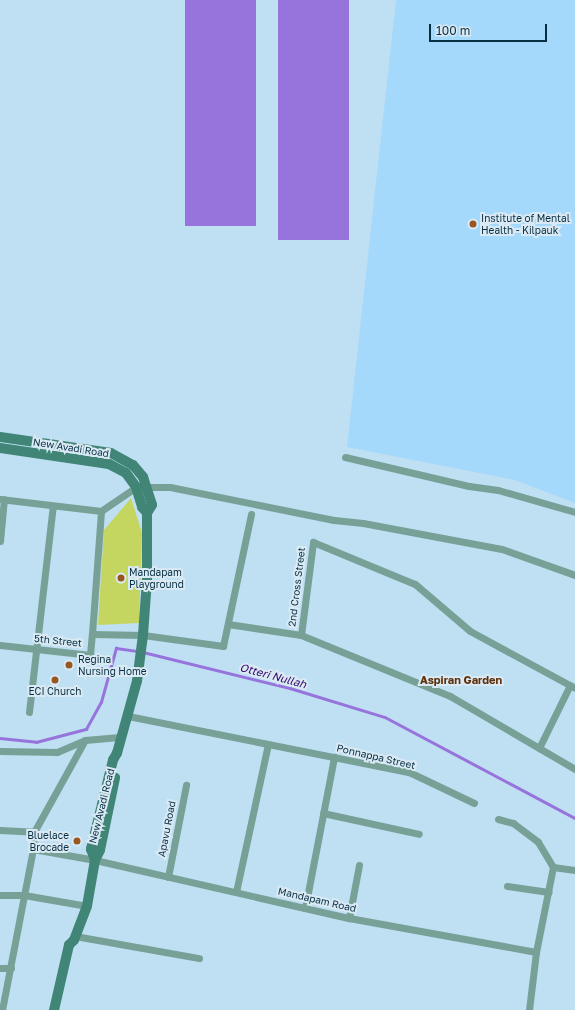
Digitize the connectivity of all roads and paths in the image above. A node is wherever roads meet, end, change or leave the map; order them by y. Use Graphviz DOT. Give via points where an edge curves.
graph roads {
  1 [pos="0,437"];
  2 [pos="0,448"];
  3 [pos="345,457"];
  4 [pos="136,487"];
  5 [pos="148,488"];
  6 [pos="2,499"];
  7 [pos="53,506"];
  8 [pos="101,511"];
  9 [pos="575,512"];
  10 [pos="147,513"];
  11 [pos="251,514"];
  12 [pos="0,541"];
  13 [pos="575,575"];
  14 [pos="228,624"];
  15 [pos="92,634"];
  16 [pos="143,635"];
  17 [pos="302,635"];
  18 [pos="0,645"];
  19 [pos="38,649"];
  20 [pos="573,687"];
  21 [pos="29,712"];
  22 [pos="128,716"];
  23 [pos="122,737"];
  24 [pos="85,740"];
  25 [pos="268,744"];
  26 [pos="539,748"];
  27 [pos="0,751"];
  28 [pos="334,757"];
  29 [pos="575,769"];
  30 [pos="186,785"];
  31 [pos="474,803"];
  32 [pos="323,813"];
  33 [pos="498,819"];
  34 [pos="0,830"];
  35 [pos="34,832"];
  36 [pos="419,834"];
  37 [pos="33,849"];
  38 [pos="95,860"];
  39 [pos="359,865"];
  40 [pos="553,867"];
  41 [pos="575,870"];
  42 [pos="168,877"];
  43 [pos="507,886"];
  44 [pos="236,892"];
  45 [pos="549,892"];
  46 [pos="0,895"];
  47 [pos="24,895"];
  48 [pos="87,906"];
  49 [pos="305,908"];
  50 [pos="349,918"];
  51 [pos="75,938"];
  52 [pos="536,952"];
  53 [pos="199,958"];
  54 [pos="0,968"];
  55 [pos="11,968"];
  56 [pos="2,1010"];
  57 [pos="54,1010"];
  58 [pos="60,1010"];
  59 [pos="529,1010"];
  1 -- 5 [label="main road, New Avadi Road" via="111,453 133,465"];
  2 -- 4 [label="main road, New Avadi Road" via="109,464 126,473"];
  3 -- 9 [label="street" via="469,486 498,490"];
  4 -- 5 [label="street"];
  4 -- 8 [label="street"];
  4 -- 10 [label="main road, New Avadi Road" via="142,507"];
  5 -- 10 [label="main road, New Avadi Road" via="152,504"];
  5 -- 13 [label="street" via="170,487 334,520 502,549"];
  6 -- 7 [label="street"];
  6 -- 12 [label="street"];
  7 -- 8 [label="street"];
  7 -- 19 [label="street"];
  8 -- 15 [label="street"];
  10 -- 16 [label="main road, New Avadi Road" via="147,580"];
  11 -- 14 [label="street"];
  14 -- 16 [label="street, 5th Street" via="223,646"];
  14 -- 17 [label="street"];
  15 -- 16 [label="street, 5th Street"];
  15 -- 19 [label="street, 5th Street" via="90,655"];
  16 -- 22 [label="main road, New Avadi Road"];
  17 -- 20 [label="street, 2nd Cross Street" via="313,542 415,584 470,631"];
  17 -- 26 [label="street" via="450,696"];
  18 -- 19 [label="street, 5th Street"];
  19 -- 21 [label="street"];
  20 -- 26 [label="street"];
  22 -- 23 [label="main road, New Avadi Road"];
  22 -- 25 [label="street, Ponnappa Street"];
  23 -- 24 [label="street"];
  23 -- 38 [label="main road, New Avadi Road" via="113,760 91,849"];
  24 -- 27 [label="street" via="57,752"];
  24 -- 35 [label="street"];
  25 -- 28 [label="street, Ponnappa Street"];
  25 -- 44 [label="street"];
  26 -- 29 [label="street"];
  28 -- 31 [label="street, Ponnappa Street" via="409,772"];
  28 -- 32 [label="street"];
  30 -- 42 [label="street, Apavu Road"];
  32 -- 36 [label="street"];
  32 -- 49 [label="street"];
  33 -- 40 [label="street" via="513,823 538,842"];
  34 -- 35 [label="street"];
  35 -- 37 [label="street"];
  37 -- 38 [label="street, Mandapam Road"];
  37 -- 47 [label="street"];
  38 -- 42 [label="street, Mandapam Road"];
  38 -- 48 [label="main road, New Avadi Road"];
  39 -- 50 [label="street"];
  40 -- 41 [label="street"];
  40 -- 45 [label="street"];
  42 -- 44 [label="street, Mandapam Road"];
  43 -- 45 [label="street"];
  44 -- 49 [label="street, Mandapam Road"];
  45 -- 52 [label="street"];
  46 -- 47 [label="street"];
  47 -- 48 [label="street"];
  47 -- 55 [label="street"];
  48 -- 51 [label="main road, New Avadi Road"];
  49 -- 50 [label="street, Mandapam Road"];
  50 -- 52 [label="street, Mandapam Road"];
  51 -- 53 [label="street"];
  51 -- 57 [label="main road, New Avadi Road" via="68,945"];
  51 -- 58 [label="main road, New Avadi Road" via="75,949"];
  52 -- 59 [label="street"];
  54 -- 55 [label="street"];
  55 -- 56 [label="street"];
}
